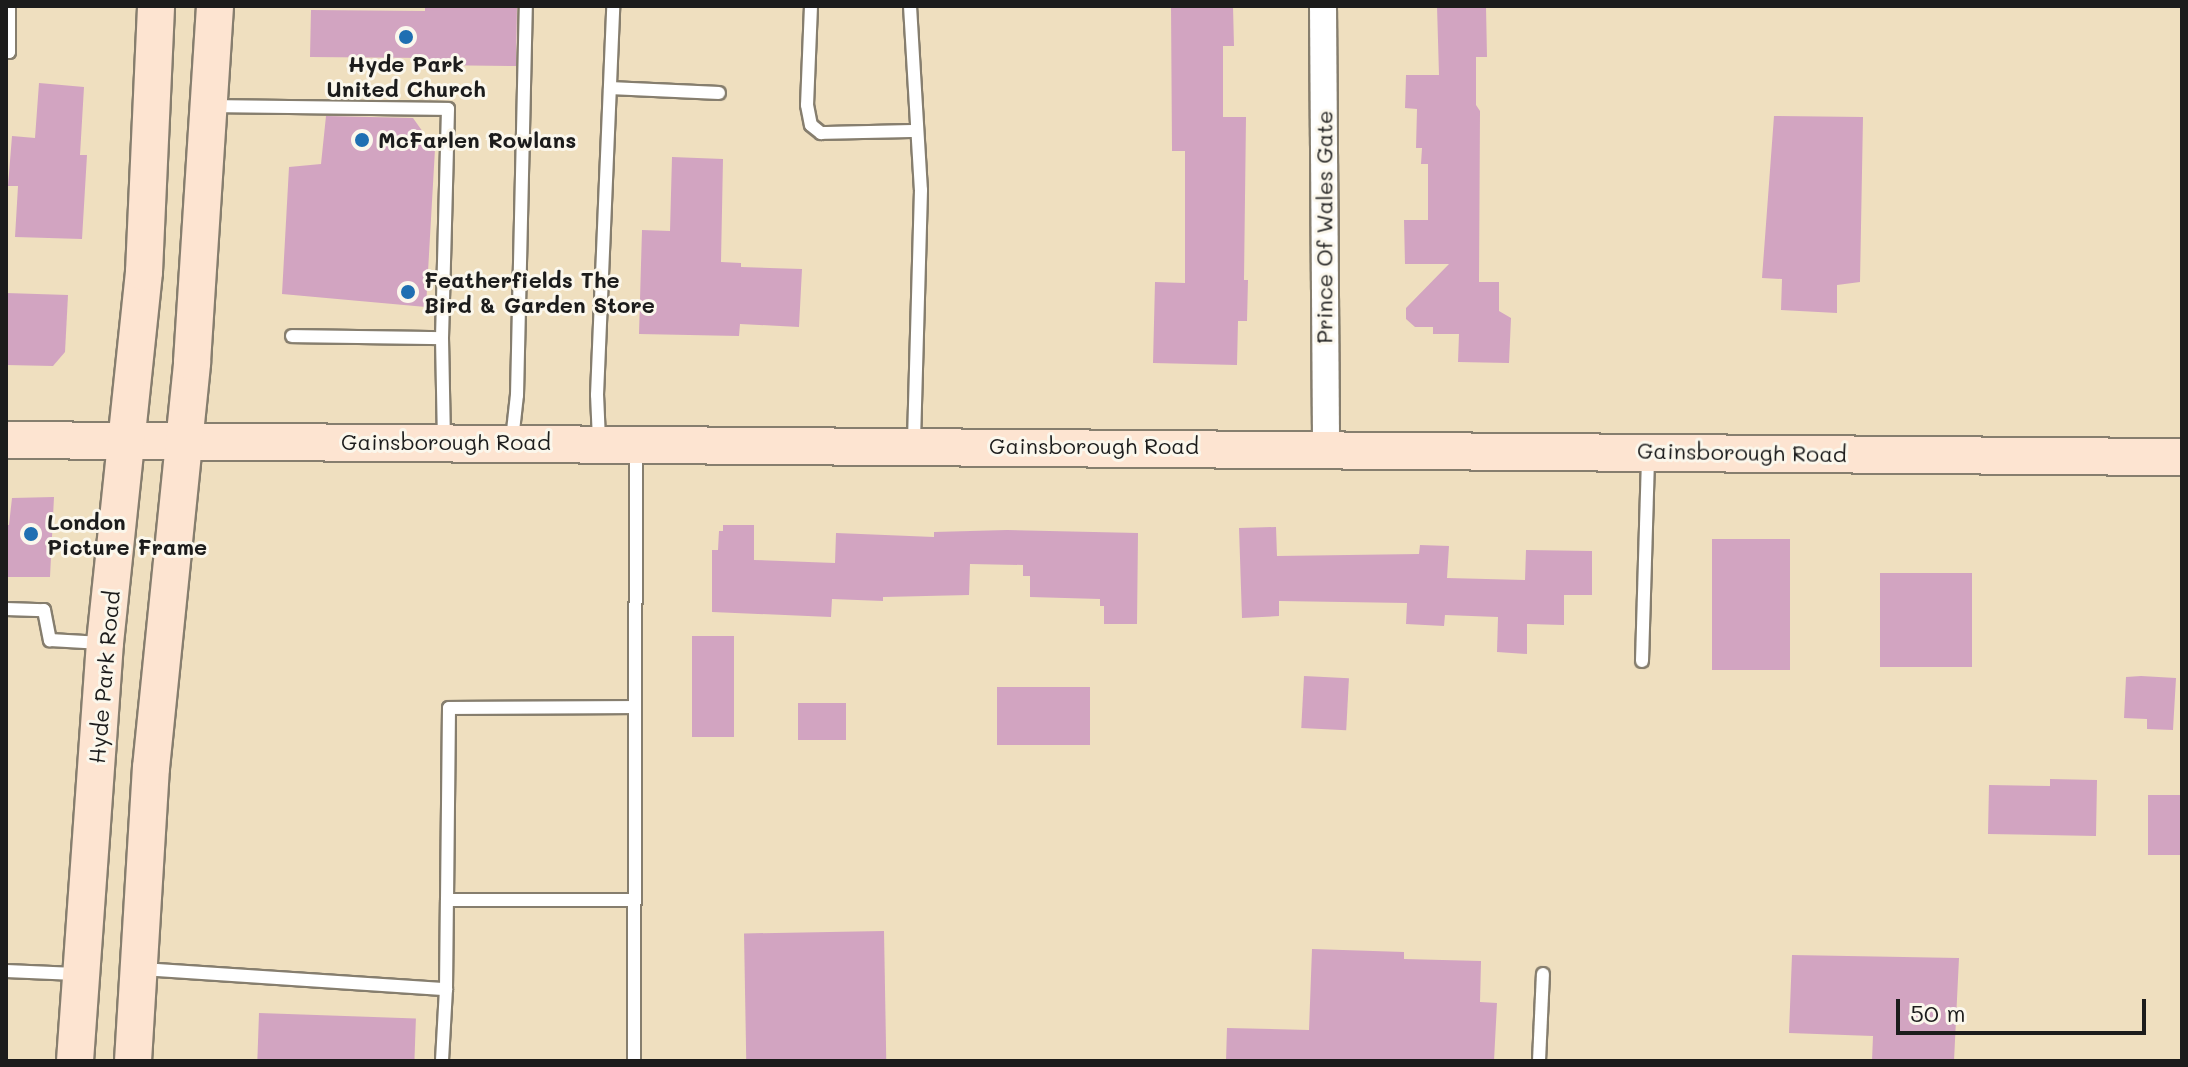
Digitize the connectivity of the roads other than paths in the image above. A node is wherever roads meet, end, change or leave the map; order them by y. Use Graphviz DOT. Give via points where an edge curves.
graph roads {
  1 [pos="9,6"];
  2 [pos="156,6"];
  3 [pos="215,6"];
  4 [pos="232,6"];
  5 [pos="526,6"];
  6 [pos="613,6"];
  7 [pos="811,6"];
  8 [pos="910,6"];
  9 [pos="1323,6"];
  10 [pos="6,52"];
  11 [pos="610,88"];
  12 [pos="719,93"];
  13 [pos="209,106"];
  14 [pos="917,131"];
  15 [pos="292,336"];
  16 [pos="442,338"];
  17 [pos="6,440"];
  18 [pos="128,440"];
  19 [pos="184,440"];
  20 [pos="444,442"];
  21 [pos="511,443"];
  22 [pos="599,443"];
  23 [pos="636,443"];
  24 [pos="914,445"];
  25 [pos="1326,447"];
  26 [pos="1648,451"];
  27 [pos="2182,457"];
  28 [pos="6,609"];
  29 [pos="105,643"];
  30 [pos="1642,661"];
  31 [pos="635,707"];
  32 [pos="447,900"];
  33 [pos="634,900"];
  34 [pos="138,968"];
  35 [pos="6,971"];
  36 [pos="79,974"];
  37 [pos="1543,974"];
  38 [pos="446,989"];
  39 [pos="75,1061"];
  40 [pos="133,1061"];
  41 [pos="442,1061"];
  42 [pos="634,1061"];
  43 [pos="1539,1061"];
  1 -- 10 [label="lane"];
  2 -- 18 [label="main road, Hyde Park Road" via="144,272"];
  3 -- 4 [label="lane"];
  3 -- 13 [label="main road"];
  5 -- 21 [label="lane" via="517,395"];
  6 -- 11 [label="lane"];
  7 -- 14 [label="lane" via="811,125 821,133"];
  8 -- 14 [label="lane"];
  9 -- 25 [label="street, Prince Of Wales Gate"];
  11 -- 12 [label="lane"];
  11 -- 22 [label="lane"];
  13 -- 16 [label="lane" via="448,109"];
  13 -- 19 [label="main road"];
  14 -- 24 [label="lane" via="921,190"];
  15 -- 16 [label="lane"];
  16 -- 20 [label="lane"];
  17 -- 18 [label="main road, Gainsborough Road"];
  18 -- 19 [label="main road, Gainsborough Road"];
  18 -- 29 [label="main road, Hyde Park Road"];
  19 -- 20 [label="main road, Gainsborough Road"];
  19 -- 34 [label="main road" via="151,768"];
  20 -- 21 [label="main road, Gainsborough Road"];
  21 -- 22 [label="main road, Gainsborough Road"];
  22 -- 23 [label="main road, Gainsborough Road"];
  23 -- 24 [label="main road, Gainsborough Road"];
  23 -- 31 [label="lane"];
  24 -- 25 [label="main road, Gainsborough Road"];
  25 -- 26 [label="main road, Gainsborough Road"];
  26 -- 27 [label="main road, Gainsborough Road"];
  26 -- 30 [label="lane"];
  28 -- 29 [label="lane" via="44,610 50,640"];
  29 -- 36 [label="main road, Hyde Park Road"];
  31 -- 32 [label="lane" via="449,708"];
  31 -- 33 [label="lane"];
  32 -- 33 [label="lane"];
  32 -- 38 [label="lane"];
  33 -- 42 [label="lane"];
  34 -- 38 [label="lane"];
  34 -- 40 [label="main road"];
  35 -- 36 [label="lane"];
  36 -- 39 [label="main road, Hyde Park Road"];
  37 -- 43 [label="lane"];
  38 -- 41 [label="lane"];
}
